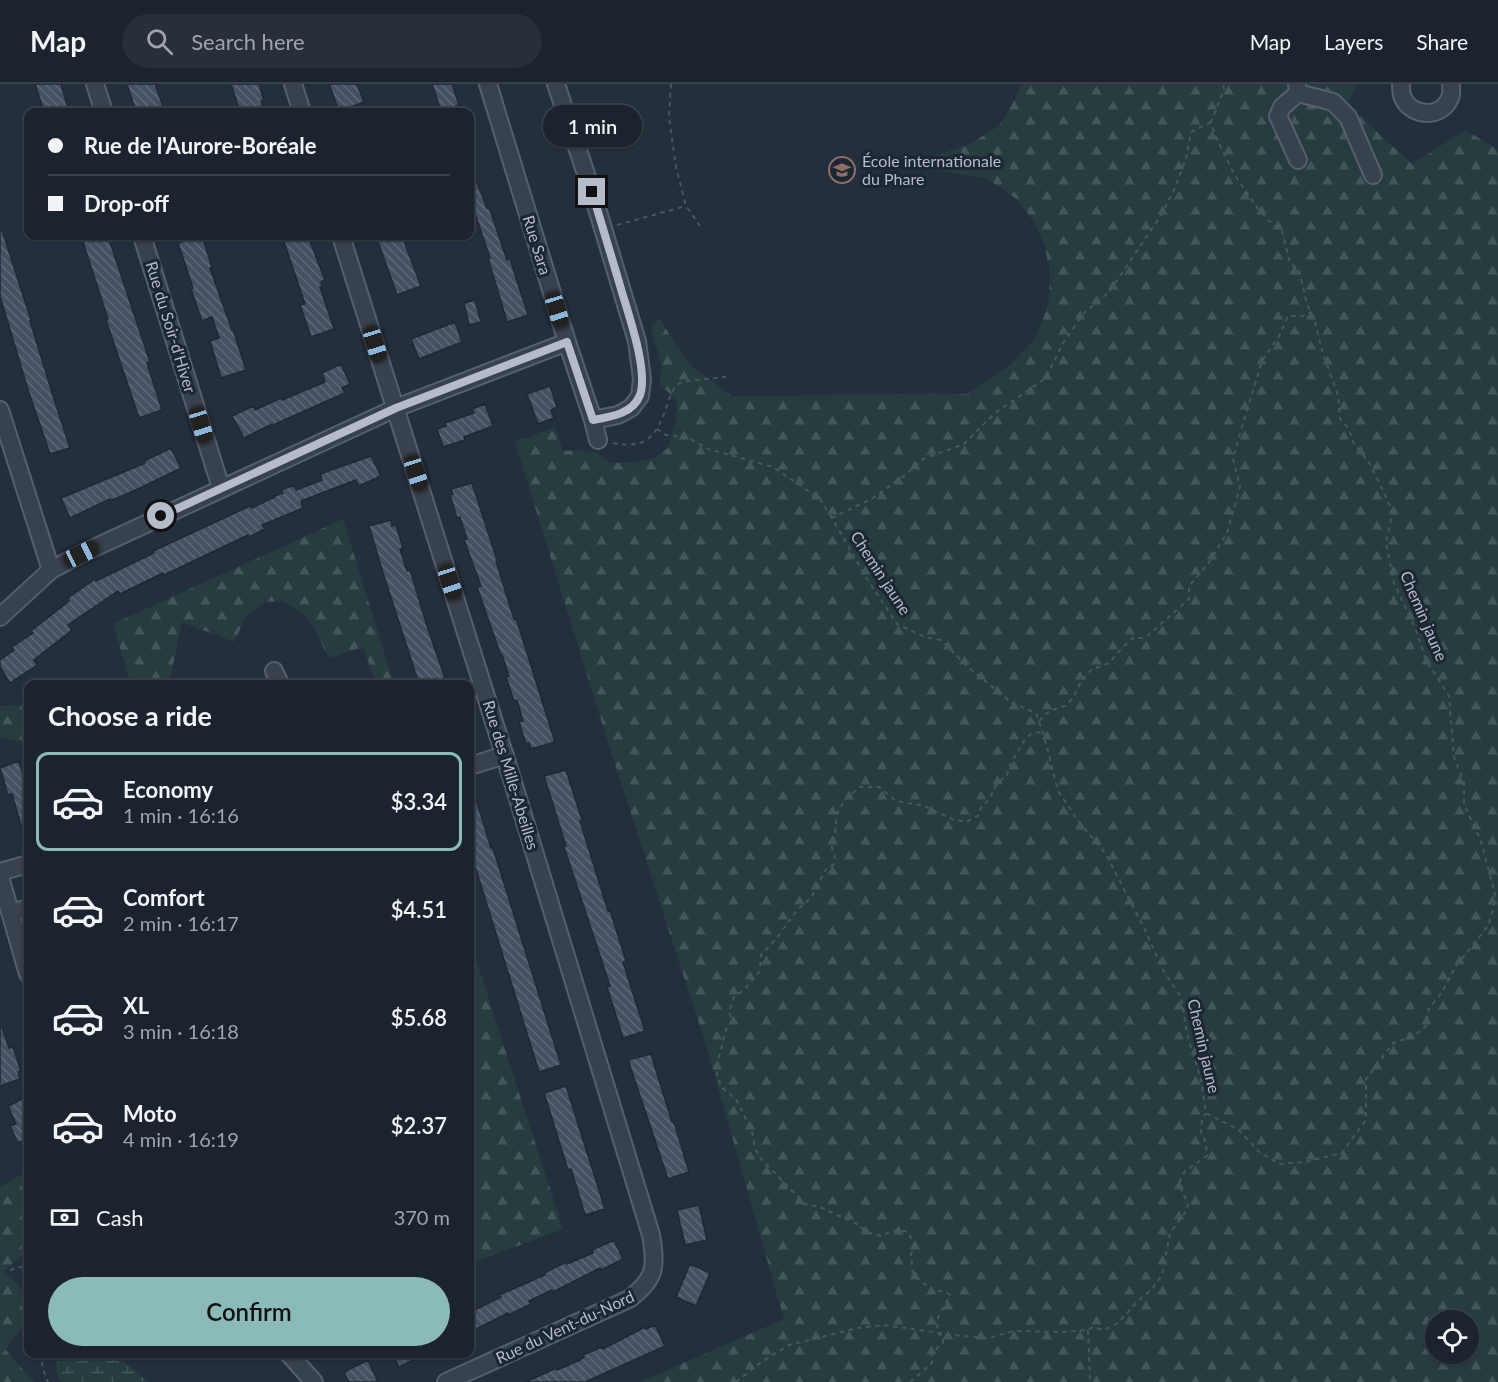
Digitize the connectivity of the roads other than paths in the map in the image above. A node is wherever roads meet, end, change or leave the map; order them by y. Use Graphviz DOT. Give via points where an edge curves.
graph roads {
  1 [pos="95,84"];
  2 [pos="293,84"];
  3 [pos="488,84"];
  4 [pos="556,84"];
  5 [pos="1401,84"];
  6 [pos="1451,84"];
  7 [pos="1298,88"];
  8 [pos="103,108"];
  9 [pos="301,108"];
  10 [pos="1298,160"];
  11 [pos="1373,175"];
  12 [pos="143,240"];
  13 [pos="342,240"];
  14 [pos="567,342"];
  15 [pos="396,408"];
  16 [pos="0,410"];
  17 [pos="593,420"];
  18 [pos="598,440"];
  19 [pos="221,488"];
  20 [pos="51,570"];
  21 [pos="0,617"];
  22 [pos="504,755"];
  23 [pos="474,765"];
  24 [pos="24,865"];
  25 [pos="0,874"];
  26 [pos="24,909"];
  27 [pos="11,914"];
  28 [pos="24,960"];
  29 [pos="648,1282"];
  30 [pos="292,1358"];
  31 [pos="314,1382"];
  32 [pos="446,1382"];
  1 -- 8 [label="street"];
  2 -- 9 [label="street"];
  3 -- 14 [label="street, Rue Sara"];
  4 -- 17 [label="street" via="637,341 642,379 640,396 631,408"];
  5 -- 6 [label="street" via="1402,96 1419,113 1443,108 1450,98"];
  7 -- 10 [label="street" via="1278,116"];
  7 -- 11 [label="street" via="1333,102 1348,117"];
  12 -- 19 [label="street, Rue du Soir-d'Hiver"];
  13 -- 15 [label="street, Rue des Mille-Abeilles"];
  14 -- 15 [label="street"];
  14 -- 17 [label="street, Rue Sara"];
  15 -- 19 [label="street"];
  15 -- 22 [label="street, Rue des Mille-Abeilles"];
  16 -- 20 [label="street"];
  17 -- 18 [label="street, Rue Sara"];
  19 -- 20 [label="street"];
  20 -- 21 [label="street"];
  22 -- 23 [label="street"];
  22 -- 29 [label="street, Rue des Mille-Abeilles" via="651,1235 654,1269"];
  24 -- 25 [label="street"];
  25 -- 27 [label="street"];
  26 -- 27 [label="street"];
  27 -- 28 [label="street"];
  29 -- 32 [label="street, Rue du Vent-du-Nord" via="629,1299"];
  30 -- 31 [label="street"];
}
